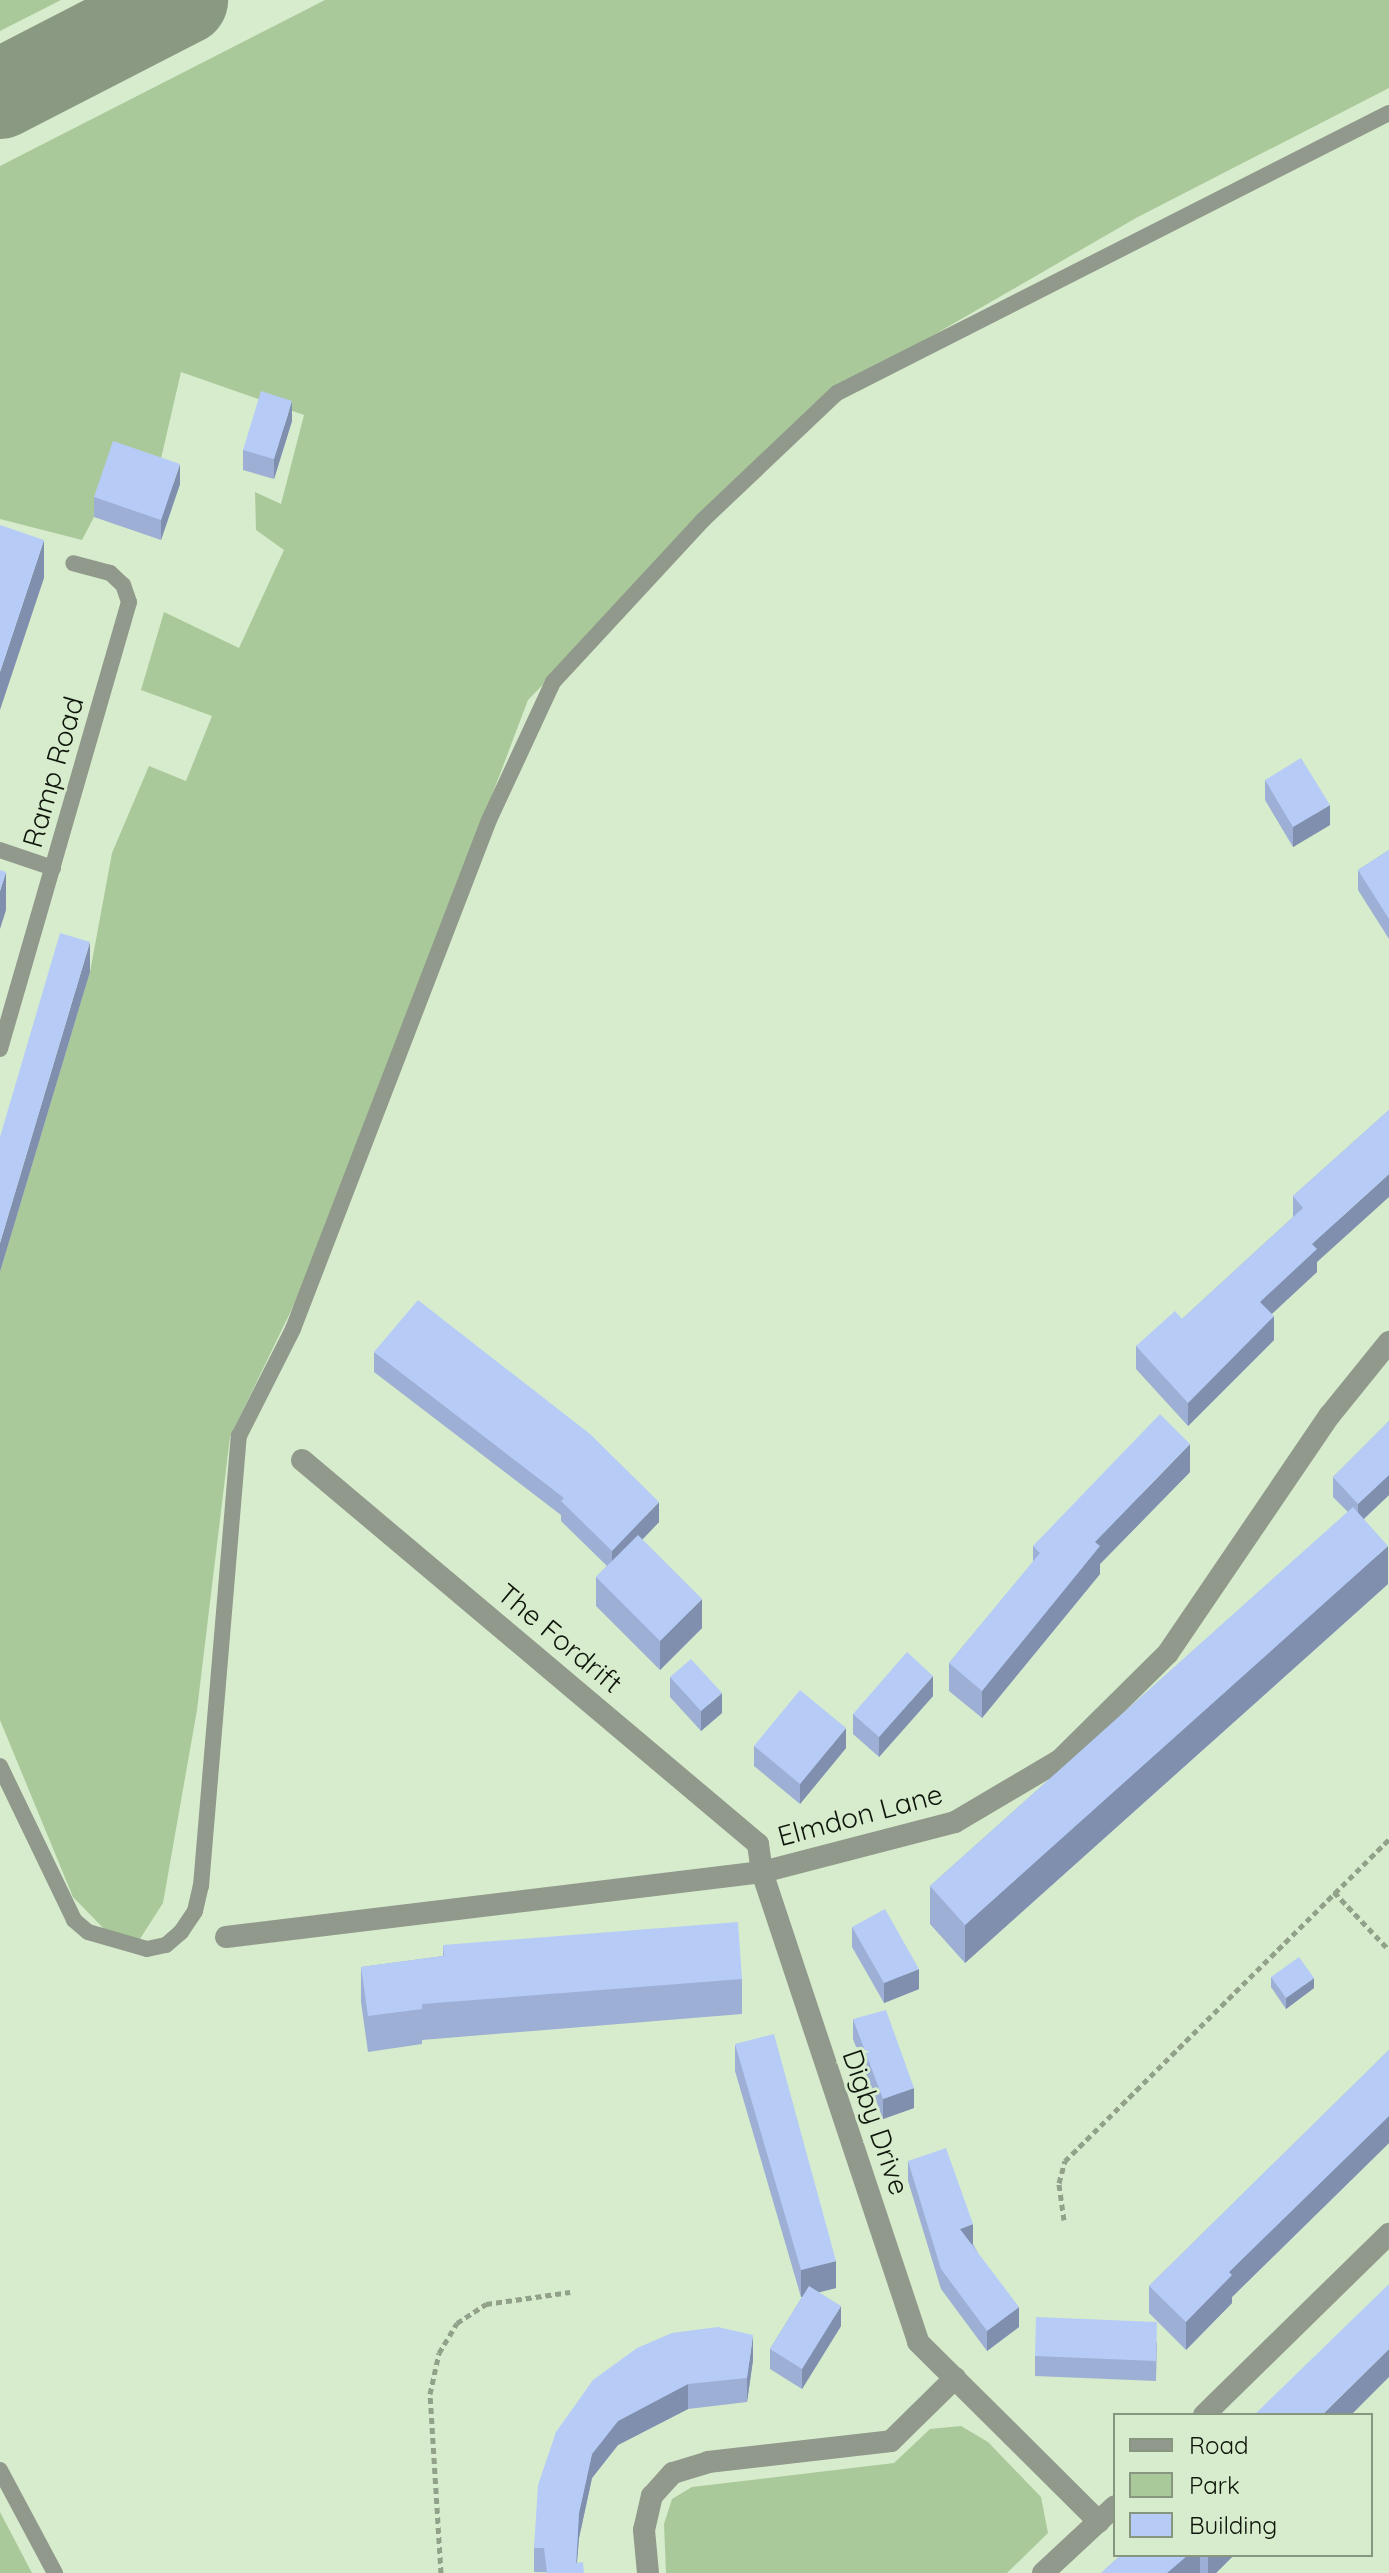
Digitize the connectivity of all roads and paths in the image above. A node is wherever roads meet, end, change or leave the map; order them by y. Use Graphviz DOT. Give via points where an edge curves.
graph roads {
  1 [pos="1389,113"];
  2 [pos="73,563"];
  3 [pos="0,850"];
  4 [pos="53,868"];
  5 [pos="0,1049"];
  6 [pos="1389,1342"];
  7 [pos="302,1460"];
  8 [pos="0,1766"];
  9 [pos="1389,1839"];
  10 [pos="762,1872"];
  11 [pos="1334,1892"];
  12 [pos="226,1937"];
  13 [pos="1389,1950"];
  14 [pos="1064,2220"];
  15 [pos="1389,2234"];
  16 [pos="570,2292"];
  17 [pos="955,2378"];
  18 [pos="1206,2413"];
  19 [pos="0,2470"];
  20 [pos="1113,2508"];
  21 [pos="1099,2522"];
  22 [pos="55,2573"];
  23 [pos="441,2573"];
  24 [pos="648,2573"];
  25 [pos="1043,2573"];
  1 -- 8 [label="lane" via="837,393 774,448 553,682 489,820 293,1329 239,1436 201,1886 195,1911 181,1932 166,1945 147,1949 88,1932 74,1920"];
  2 -- 4 [label="lane, Ramp Road" via="110,573 123,585 129,602"];
  3 -- 4 [label="lane"];
  4 -- 5 [label="lane, Ramp Road"];
  6 -- 10 [label="street, Elmdon Lane" via="1330,1415 1168,1653 1060,1760 955,1822"];
  7 -- 10 [label="street, The Fordrift" via="758,1844"];
  9 -- 11 [label="path"];
  10 -- 12 [label="street, Elmdon Lane"];
  10 -- 17 [label="street, Digby Drive" via="918,2342"];
  11 -- 13 [label="path"];
  11 -- 14 [label="path" via="1065,2161 1059,2183"];
  15 -- 18 [label="street"];
  16 -- 23 [label="path" via="486,2304 457,2323 439,2353 430,2394"];
  17 -- 21 [label="street, Digby Drive"];
  17 -- 24 [label="street" via="891,2441 708,2462 673,2473 652,2496"];
  19 -- 22 [label="lane"];
  20 -- 21 [label="street"];
  21 -- 25 [label="street"];
}
